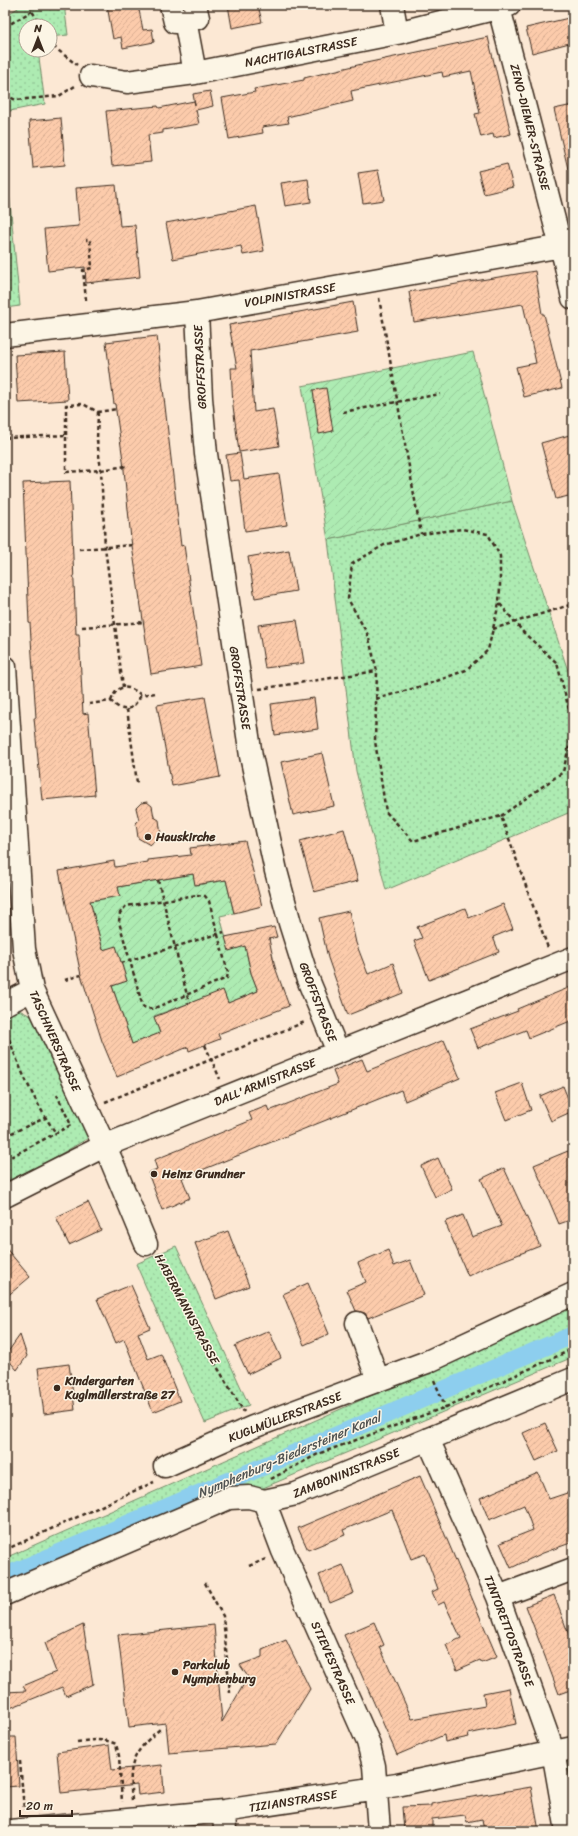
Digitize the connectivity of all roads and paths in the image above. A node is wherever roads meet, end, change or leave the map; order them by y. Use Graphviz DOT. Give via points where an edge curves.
graph roads {
  1 [pos="31,5"];
  2 [pos="392,5"];
  3 [pos="504,6"];
  4 [pos="184,10"];
  5 [pos="32,11"];
  6 [pos="36,18"];
  7 [pos="5,27"];
  8 [pos="397,33"];
  9 [pos="58,50"];
  10 [pos="195,73"];
  11 [pos="91,76"];
  12 [pos="5,96"];
  13 [pos="86,240"];
  14 [pos="567,245"];
  15 [pos="375,280"];
  16 [pos="573,298"];
  17 [pos="86,300"];
  18 [pos="197,312"];
  19 [pos="5,335"];
  20 [pos="440,394"];
  21 [pos="397,402"];
  22 [pos="117,409"];
  23 [pos="98,412"];
  24 [pos="343,412"];
  25 [pos="66,435"];
  26 [pos="5,438"];
  27 [pos="126,466"];
  28 [pos="101,470"];
  29 [pos="421,534"];
  30 [pos="133,545"];
  31 [pos="105,547"];
  32 [pos="79,549"];
  33 [pos="499,603"];
  34 [pos="573,604"];
  35 [pos="144,622"];
  36 [pos="515,622"];
  37 [pos="115,625"];
  38 [pos="82,627"];
  39 [pos="492,629"];
  40 [pos="5,667"];
  41 [pos="377,671"];
  42 [pos="123,687"];
  43 [pos="241,691"];
  44 [pos="156,693"];
  45 [pos="141,695"];
  46 [pos="376,699"];
  47 [pos="111,701"];
  48 [pos="90,704"];
  49 [pos="127,710"];
  50 [pos="573,725"];
  51 [pos="573,729"];
  52 [pos="137,783"];
  53 [pos="501,816"];
  54 [pos="158,880"];
  55 [pos="163,900"];
  56 [pos="224,932"];
  57 [pos="217,934"];
  58 [pos="175,947"];
  59 [pos="549,950"];
  60 [pos="573,958"];
  61 [pos="130,960"];
  62 [pos="121,963"];
  63 [pos="81,975"];
  64 [pos="65,980"];
  65 [pos="32,990"];
  66 [pos="186,995"];
  67 [pos="189,1003"];
  68 [pos="5,1004"];
  69 [pos="312,1019"];
  70 [pos="5,1026"];
  71 [pos="11,1045"];
  72 [pos="205,1045"];
  73 [pos="5,1048"];
  74 [pos="338,1052"];
  75 [pos="211,1059"];
  76 [pos="220,1081"];
  77 [pos="55,1091"];
  78 [pos="99,1105"];
  79 [pos="45,1118"];
  80 [pos="56,1133"];
  81 [pos="5,1136"];
  82 [pos="104,1146"];
  83 [pos="5,1154"];
  84 [pos="6,1159"];
  85 [pos="5,1196"];
  86 [pos="146,1244"];
  87 [pos="573,1294"];
  88 [pos="357,1323"];
  89 [pos="573,1348"];
  90 [pos="434,1378"];
  91 [pos="573,1379"];
  92 [pos="378,1380"];
  93 [pos="444,1402"];
  94 [pos="253,1428"];
  95 [pos="428,1439"];
  96 [pos="165,1466"];
  97 [pos="257,1499"];
  98 [pos="5,1550"];
  99 [pos="573,1569"];
  100 [pos="205,1583"];
  101 [pos="5,1594"];
  102 [pos="498,1597"];
  103 [pos="230,1693"];
  104 [pos="160,1729"];
  105 [pos="77,1742"];
  106 [pos="563,1749"];
  107 [pos="20,1761"];
  108 [pos="376,1788"];
  109 [pos="129,1820"];
  110 [pos="225,1821"];
  111 [pos="17,1830"];
  112 [pos="379,1831"];
  113 [pos="567,1831"];
  1 -- 5 [label="path"];
  2 -- 8 [label="street"];
  3 -- 8 [label="street, NACHTIGALSTRASSE"];
  3 -- 14 [label="street, ZENO-DIEMER-STRASSE"];
  4 -- 10 [label="street"];
  5 -- 6 [label="path"];
  5 -- 7 [label="path"];
  8 -- 10 [label="street, NACHTIGALSTRASSE"];
  9 -- 11 [label="path"];
  10 -- 11 [label="street, NACHTIGALSTRASSE" via="128,82"];
  11 -- 12 [label="path" via="59,96 16,100"];
  13 -- 17 [label="path" via="90,240 92,268 83,270"];
  14 -- 15 [label="street, VOLPINISTRASSE"];
  14 -- 16 [label="street, ZENO-DIEMER-STRASSE"];
  15 -- 18 [label="street, VOLPINISTRASSE"];
  15 -- 21 [label="path"];
  18 -- 19 [label="street, VOLPINISTRASSE"];
  18 -- 43 [label="street, GROFFSTRASSE" via="206,454"];
  20 -- 21 [label="path"];
  21 -- 24 [label="path"];
  21 -- 29 [label="path"];
  22 -- 23 [label="path"];
  23 -- 25 [label="path" via="83,404 66,405"];
  23 -- 28 [label="path" via="97,440"];
  25 -- 26 [label="path"];
  25 -- 28 [label="path" via="66,472"];
  27 -- 28 [label="path"];
  28 -- 31 [label="path"];
  29 -- 33 [label="path" via="462,529 488,534 500,556"];
  29 -- 41 [label="path" via="384,545 352,564 348,599 368,635"];
  30 -- 31 [label="path"];
  31 -- 32 [label="path"];
  31 -- 37 [label="path"];
  33 -- 36 [label="path"];
  33 -- 39 [label="path"];
  34 -- 36 [label="path"];
  35 -- 37 [label="path"];
  36 -- 39 [label="path"];
  36 -- 50 [label="path" via="557,663"];
  37 -- 38 [label="path"];
  37 -- 42 [label="path"];
  39 -- 46 [label="path" via="488,650 466,670"];
  40 -- 65 [label="street, TASCHNERSTRASSE" via="24,949"];
  41 -- 43 [label="path"];
  41 -- 46 [label="path"];
  42 -- 45 [label="path" via="133,688"];
  42 -- 47 [label="path" via="114,693"];
  43 -- 74 [label="street, GROFFSTRASSE" via="258,791 290,923 307,977"];
  44 -- 45 [label="path"];
  45 -- 49 [label="path" via="136,705"];
  46 -- 53 [label="path" via="376,741 386,812 414,841"];
  47 -- 48 [label="path"];
  47 -- 49 [label="path" via="118,708"];
  49 -- 52 [label="path"];
  51 -- 53 [label="path" via="562,772"];
  53 -- 59 [label="path"];
  54 -- 55 [label="path"];
  55 -- 57 [label="path" via="205,896 209,901"];
  55 -- 58 [label="path"];
  55 -- 61 [label="path" via="126,906 120,913 119,922"];
  56 -- 57 [label="path"];
  57 -- 58 [label="path"];
  57 -- 66 [label="path" via="228,973 227,978"];
  58 -- 61 [label="path"];
  58 -- 66 [label="path"];
  60 -- 74 [label="street, DALL'ARMISTRASSE"];
  61 -- 62 [label="path"];
  61 -- 66 [label="path" via="143,1007 152,1009"];
  63 -- 64 [label="path"];
  65 -- 68 [label="street"];
  65 -- 82 [label="street, TASCHNERSTRASSE"];
  66 -- 67 [label="path"];
  69 -- 75 [label="path"];
  70 -- 71 [label="path"];
  71 -- 73 [label="path"];
  71 -- 79 [label="path"];
  72 -- 75 [label="path"];
  74 -- 82 [label="street, DALL'ARMISTRASSE"];
  75 -- 76 [label="path"];
  75 -- 78 [label="path"];
  77 -- 80 [label="path" via="71,1125"];
  79 -- 80 [label="path"];
  79 -- 81 [label="path"];
  80 -- 84 [label="path"];
  82 -- 85 [label="street, DALL'ARMISTRASSE"];
  82 -- 86 [label="street, HABERMANNSTRASSE"];
  83 -- 84 [label="path"];
  86 -- 94 [label="path, HABERMANNSTRASSE" via="160,1251 203,1343"];
  87 -- 92 [label="street, KUGLMÜLLERSTRASSE" via="428,1362"];
  88 -- 92 [label="street"];
  89 -- 97 [label="path" via="446,1407 318,1454 272,1478"];
  90 -- 93 [label="path"];
  91 -- 95 [label="street, ZAMBONINISTRASSE"];
  92 -- 94 [label="street, KUGLMÜLLERSTRASSE"];
  94 -- 96 [label="street, KUGLMÜLLERSTRASSE"];
  95 -- 97 [label="street, ZAMBONINISTRASSE" via="296,1494"];
  95 -- 102 [label="street, TINTORETTOSTRASSE"];
  96 -- 98 [label="path" via="160,1479"];
  97 -- 101 [label="street, ZAMBONINISTRASSE" via="229,1498"];
  97 -- 108 [label="street, STIEVESTRASSE" via="283,1551 368,1742"];
  99 -- 102 [label="street"];
  100 -- 103 [label="path" via="223,1616"];
  102 -- 106 [label="street, TINTORETTOSTRASSE"];
  104 -- 109 [label="path" via="146,1741 132,1762"];
  105 -- 109 [label="path" via="96,1739 116,1744"];
  106 -- 108 [label="street, TIZIANSTRASSE"];
  106 -- 113 [label="street, TINTORETTOSTRASSE"];
  107 -- 111 [label="path"];
  108 -- 110 [label="street, TIZIANSTRASSE"];
  108 -- 112 [label="street, STIEVESTRASSE"];
  109 -- 110 [label="street, TIZIANSTRASSE"];
  109 -- 111 [label="street, TIZIANSTRASSE"];
}
